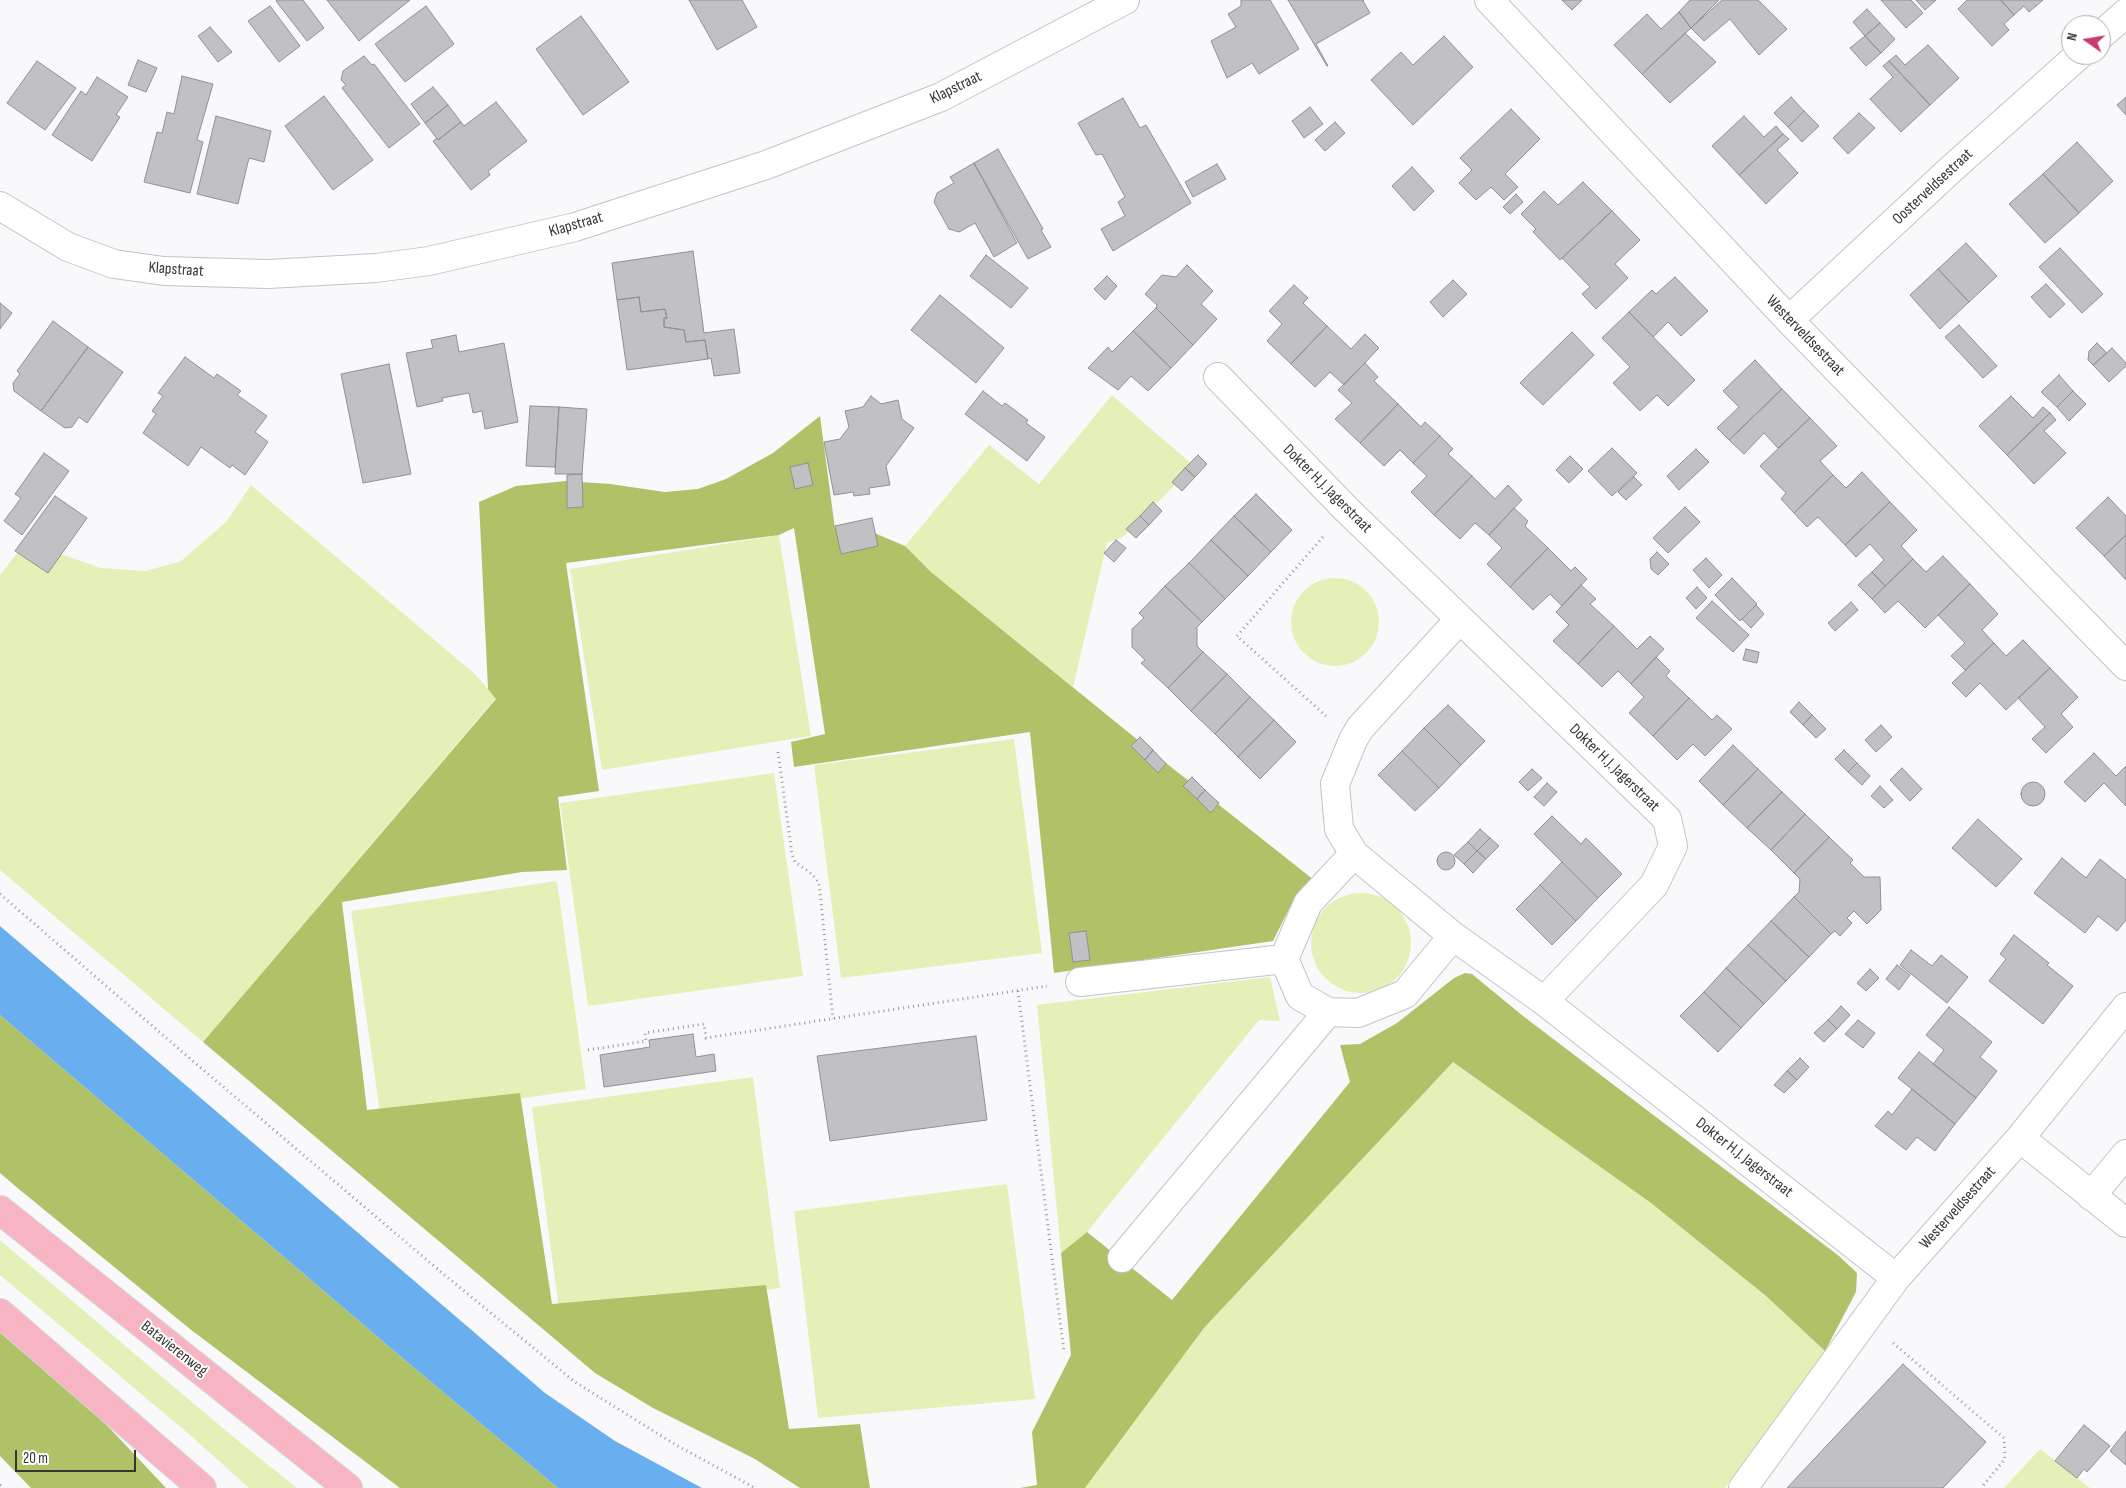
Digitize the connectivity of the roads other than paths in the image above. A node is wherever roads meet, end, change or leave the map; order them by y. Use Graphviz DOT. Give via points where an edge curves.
graph roads {
  1 [pos="1125,0"];
  2 [pos="1489,0"];
  3 [pos="2126,12"];
  4 [pos="2111,26"];
  5 [pos="2068,65"];
  6 [pos="0,206"];
  7 [pos="1789,320"];
  8 [pos="1218,377"];
  9 [pos="1460,620"];
  10 [pos="2126,666"];
  11 [pos="1354,854"];
  12 [pos="1453,936"];
  13 [pos="1284,959"];
  14 [pos="1080,982"];
  15 [pos="1544,1001"];
  16 [pos="2126,1007"];
  17 [pos="1328,1012"];
  18 [pos="2020,1138"];
  19 [pos="2126,1154"];
  20 [pos="2091,1196"];
  21 [pos="0,1210"];
  22 [pos="2126,1224"];
  23 [pos="1122,1258"];
  24 [pos="1896,1278"];
  25 [pos="0,1313"];
  26 [pos="202,1488"];
  27 [pos="348,1488"];
  28 [pos="1744,1488"];
  1 -- 6 [label="street, Klapstraat" via="941,97 766,165 575,227 429,261 376,268 268,274 164,271 114,264 68,247"];
  2 -- 7 [label="street, Westerveldsestraat"];
  3 -- 4 [label="street"];
  5 -- 7 [label="street, Oosterveldsestraat"];
  7 -- 10 [label="street, Westerveldsestraat"];
  8 -- 9 [label="street, Dokter H.J. Jagerstraat"];
  9 -- 11 [label="street, Dokter H.J. Jagerstraat" via="1360,728 1353,740 1335,784 1339,829"];
  9 -- 15 [label="street, Dokter H.J. Jagerstraat" via="1667,819 1673,846 1654,885"];
  11 -- 12 [label="street, Dokter H.J. Jagerstraat"];
  11 -- 13 [label="street" via="1308,903"];
  12 -- 15 [label="street, Dokter H.J. Jagerstraat"];
  12 -- 17 [label="street" via="1405,994 1358,1013"];
  13 -- 14 [label="street"];
  13 -- 17 [label="street" via="1300,996"];
  15 -- 24 [label="street, Dokter H.J. Jagerstraat"];
  16 -- 18 [label="street, Westerveldsestraat"];
  17 -- 23 [label="street"];
  18 -- 20 [label="street"];
  18 -- 24 [label="street, Westerveldsestraat"];
  19 -- 20 [label="street"];
  20 -- 22 [label="street"];
  21 -- 27 [label="main road, Batavierenweg"];
  24 -- 28 [label="street, Westerveldsestraat"];
  25 -- 26 [label="main road"];
}
